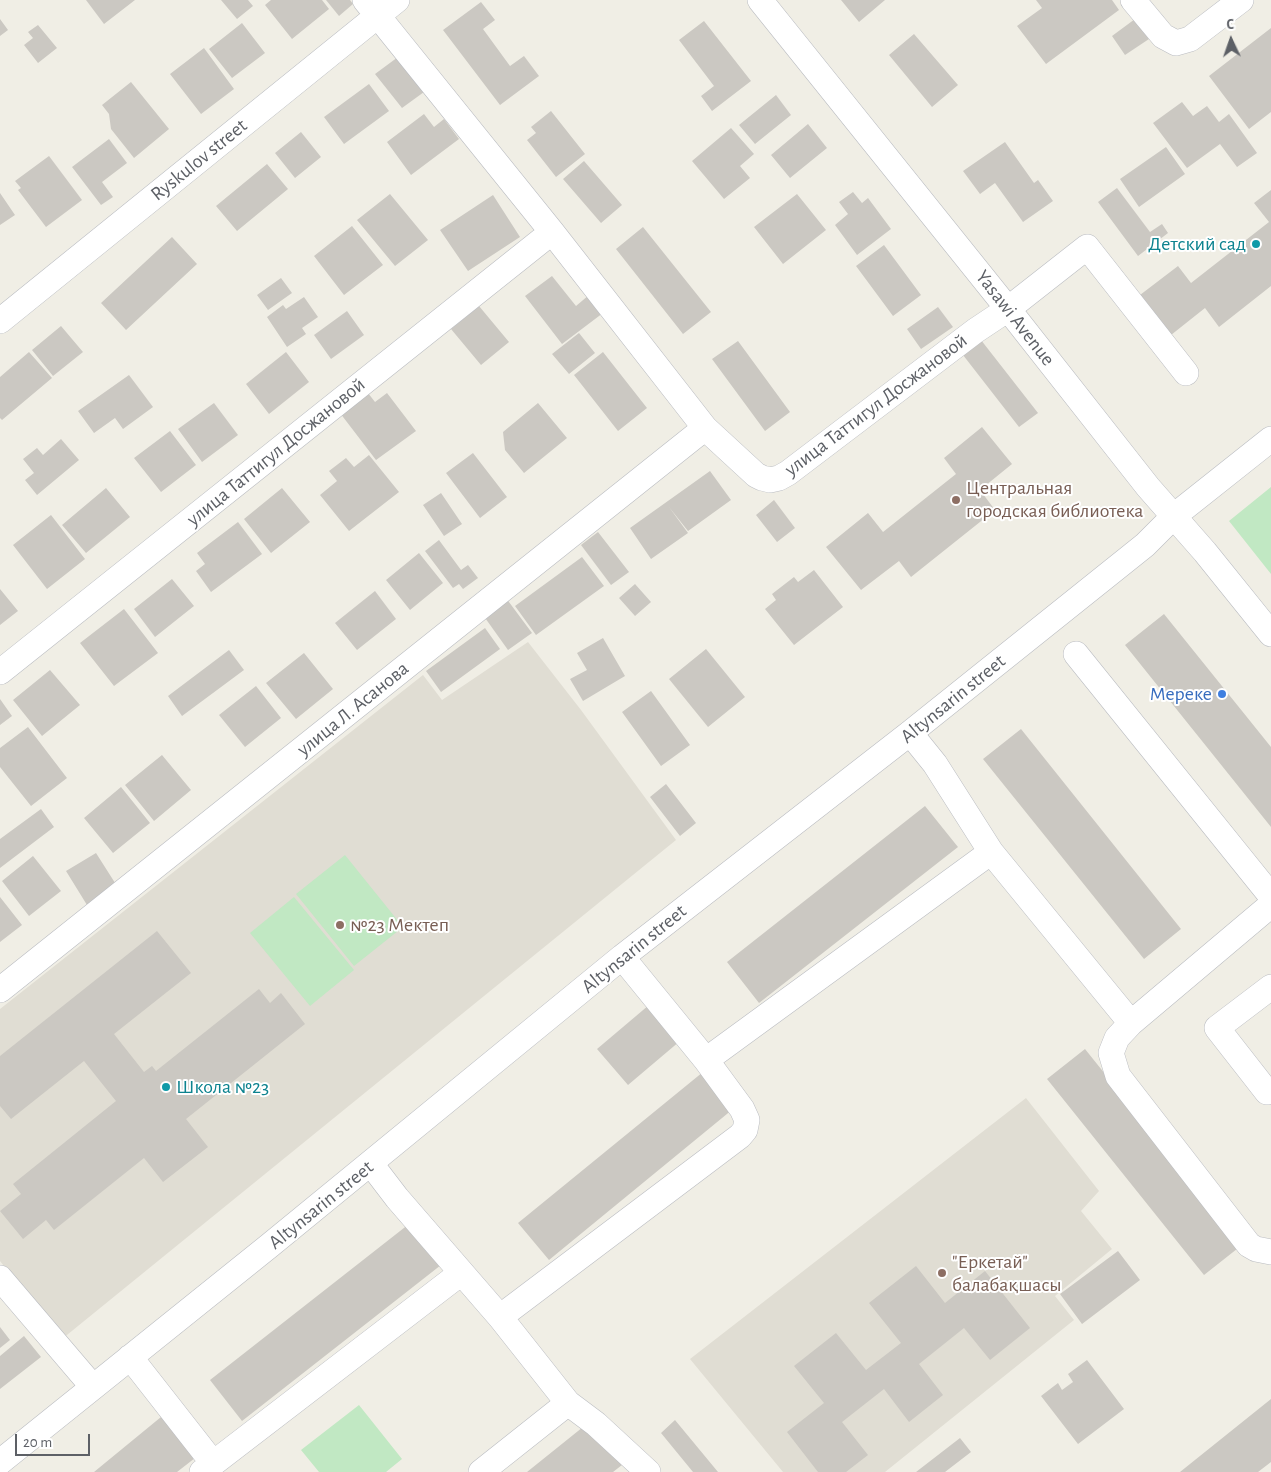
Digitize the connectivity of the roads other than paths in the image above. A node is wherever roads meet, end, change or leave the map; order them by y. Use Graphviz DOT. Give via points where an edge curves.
graph roads {
  1 [pos="397,0"];
  2 [pos="760,0"];
  3 [pos="1133,0"];
  4 [pos="1241,0"];
  5 [pos="371,8"];
  6 [pos="552,232"];
  7 [pos="1008,309"];
  8 [pos="0,321"];
  9 [pos="1186,373"];
  10 [pos="705,428"];
  11 [pos="1271,439"];
  12 [pos="1174,516"];
  13 [pos="1271,634"];
  14 [pos="1076,654"];
  15 [pos="0,672"];
  16 [pos="910,733"];
  17 [pos="991,852"];
  18 [pos="1271,896"];
  19 [pos="1271,905"];
  20 [pos="622,957"];
  21 [pos="1271,987"];
  22 [pos="0,990"];
  23 [pos="1131,1023"];
  24 [pos="706,1060"];
  25 [pos="1267,1092"];
  26 [pos="371,1164"];
  27 [pos="1271,1252"];
  28 [pos="462,1273"];
  29 [pos="0,1278"];
  30 [pos="500,1317"];
  31 [pos="130,1357"];
  32 [pos="93,1387"];
  33 [pos="568,1403"];
  34 [pos="0,1462"];
  35 [pos="207,1468"];
  36 [pos="481,1472"];
  37 [pos="648,1472"];
  1 -- 5 [label="street, Ryskulov street"];
  2 -- 7 [label="street, Yasawi Avenue"];
  3 -- 4 [label="street" via="1163,36 1176,43 1190,39"];
  5 -- 6 [label="street, улица Таттигул Досжановой"];
  5 -- 8 [label="street, Ryskulov street"];
  6 -- 10 [label="street, улица Таттигул Досжановой"];
  6 -- 15 [label="street, улица Таттигул Досжановой"];
  7 -- 9 [label="street, улица Таттигул Досжановой" via="1087,247"];
  7 -- 10 [label="street, улица Таттигул Досжановой" via="779,478 770,480 756,475"];
  7 -- 12 [label="street, Yasawi Avenue"];
  10 -- 22 [label="street, улица Л. Асанова"];
  11 -- 12 [label="street, Altynsarin street"];
  12 -- 13 [label="street, Yasawi Avenue"];
  12 -- 16 [label="street, Altynsarin street" via="1145,545"];
  14 -- 18 [label="street"];
  16 -- 17 [label="street" via="936,764"];
  16 -- 20 [label="street, Altynsarin street"];
  17 -- 23 [label="street"];
  17 -- 24 [label="street"];
  19 -- 23 [label="street"];
  20 -- 24 [label="street"];
  20 -- 26 [label="street, Altynsarin street"];
  21 -- 25 [label="street" via="1218,1028"];
  23 -- 27 [label="street" via="1117,1038 1111,1053 1118,1076 1249,1245"];
  24 -- 30 [label="street" via="742,1109 747,1120 745,1130"];
  26 -- 28 [label="street"];
  26 -- 31 [label="street, Altynsarin street"];
  28 -- 30 [label="street"];
  28 -- 35 [label="street"];
  29 -- 32 [label="street"];
  30 -- 33 [label="street"];
  31 -- 32 [label="street, Altynsarin street"];
  31 -- 35 [label="street"];
  32 -- 34 [label="street, Altynsarin street"];
  33 -- 36 [label="street"];
  33 -- 37 [label="street"];
}
